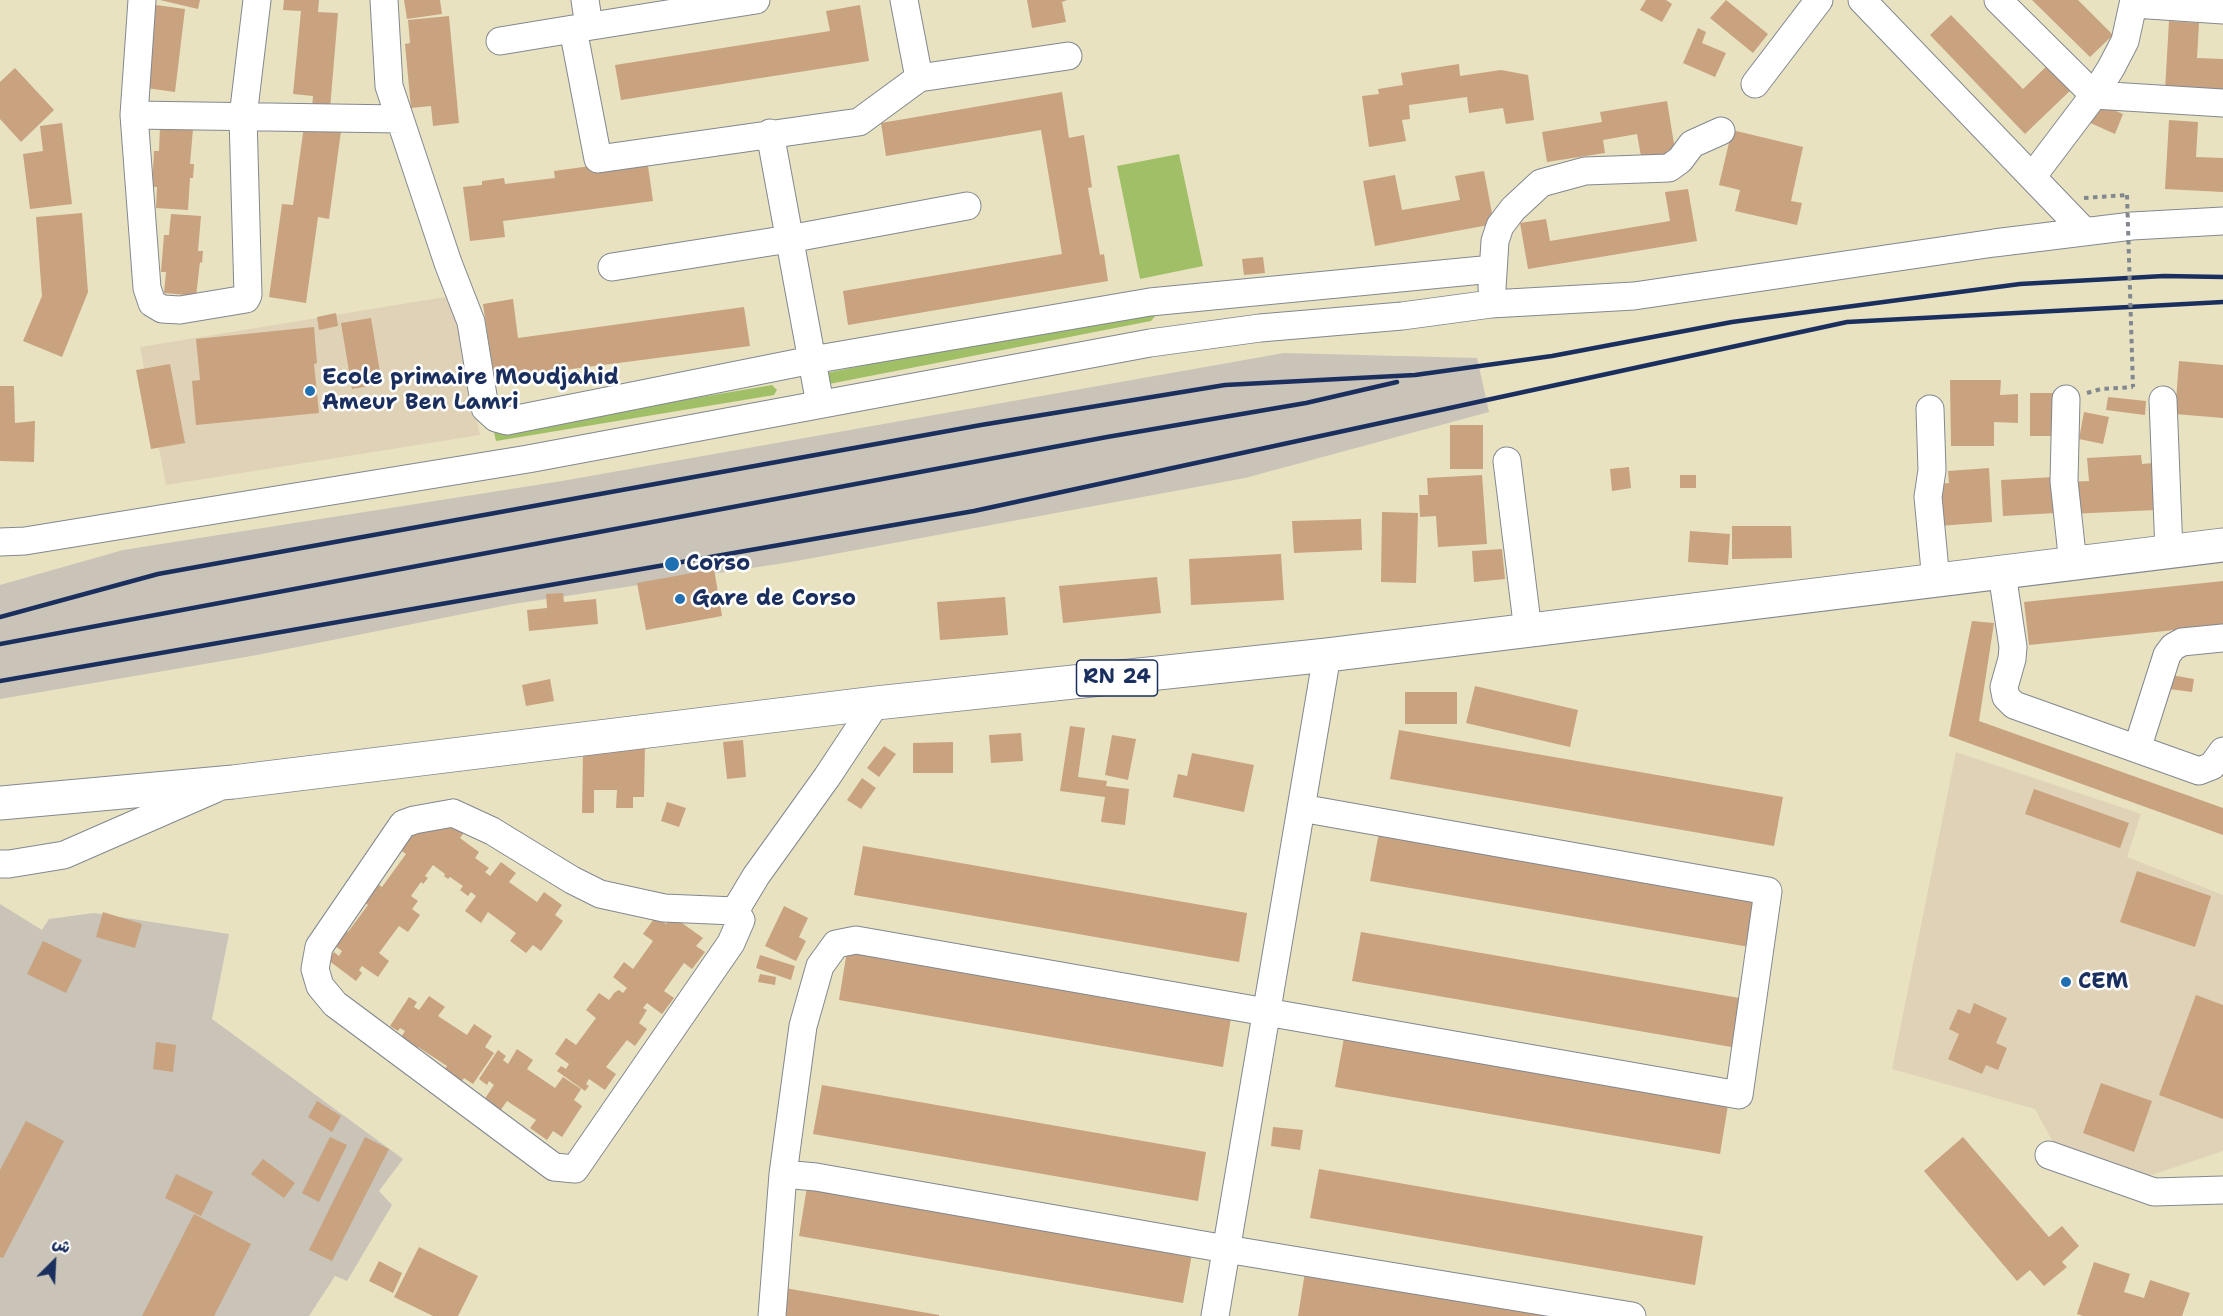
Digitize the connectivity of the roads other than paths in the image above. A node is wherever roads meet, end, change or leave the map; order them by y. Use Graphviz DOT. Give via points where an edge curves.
graph roads {
  1 [pos="142,0"];
  2 [pos="257,0"];
  3 [pos="384,0"];
  4 [pos="585,0"];
  5 [pos="756,0"];
  6 [pos="904,0"];
  7 [pos="1819,0"];
  8 [pos="1862,0"];
  9 [pos="1998,0"];
  10 [pos="2134,2"];
  11 [pos="2223,10"];
  12 [pos="581,28"];
  13 [pos="500,41"];
  14 [pos="1068,56"];
  15 [pos="919,78"];
  16 [pos="1755,84"];
  17 [pos="2094,95"];
  18 [pos="2223,103"];
  19 [pos="134,115"];
  20 [pos="243,117"];
  21 [pos="400,119"];
  22 [pos="1721,131"];
  23 [pos="770,133"];
  24 [pos="2032,177"];
  25 [pos="967,206"];
  26 [pos="2223,221"];
  27 [pos="2085,232"];
  28 [pos="789,239"];
  29 [pos="612,267"];
  30 [pos="1493,269"];
  31 [pos="1491,304"];
  32 [pos="812,360"];
  33 [pos="2066,399"];
  34 [pos="2163,400"];
  35 [pos="820,404"];
  36 [pos="1930,409"];
  37 [pos="1508,460"];
  38 [pos="0,542"];
  39 [pos="2223,545"];
  40 [pos="2169,552"];
  41 [pos="2073,564"];
  42 [pos="2002,573"];
  43 [pos="1936,581"];
  44 [pos="1528,631"];
  45 [pos="2223,638"];
  46 [pos="1327,655"];
  47 [pos="876,703"];
  48 [pos="2137,749"];
  49 [pos="2223,751"];
  50 [pos="232,782"];
  51 [pos="5,803"];
  52 [pos="1301,808"];
  53 [pos="0,864"];
  54 [pos="735,911"];
  55 [pos="1266,1012"];
  56 [pos="2049,1155"];
  57 [pos="783,1174"];
  58 [pos="2223,1190"];
  59 [pos="1226,1249"];
  60 [pos="772,1316"];
  61 [pos="1215,1316"];
  62 [pos="1632,1316"];
  1 -- 19 [label="street"];
  2 -- 20 [label="street"];
  3 -- 21 [label="street" via="389,86"];
  4 -- 12 [label="street"];
  5 -- 12 [label="street"];
  6 -- 15 [label="street"];
  7 -- 16 [label="street"];
  8 -- 24 [label="street"];
  9 -- 17 [label="street"];
  10 -- 11 [label="street"];
  10 -- 17 [label="street" via="2125,41"];
  12 -- 13 [label="street"];
  12 -- 23 [label="street" via="598,159"];
  14 -- 15 [label="street"];
  15 -- 23 [label="street" via="859,122"];
  17 -- 18 [label="street"];
  17 -- 24 [label="street"];
  19 -- 20 [label="street"];
  19 -- 20 [label="street" via="147,288 152,303 162,309 180,310 246,299 248,295"];
  20 -- 21 [label="street"];
  21 -- 32 [label="street" via="471,322 485,408 495,418 507,421"];
  22 -- 30 [label="street" via="1692,144 1669,168 1585,171 1541,183 1500,226"];
  23 -- 28 [label="street"];
  24 -- 27 [label="street"];
  25 -- 28 [label="street"];
  26 -- 27 [label="street"];
  27 -- 31 [label="street" via="1634,296"];
  28 -- 29 [label="street"];
  28 -- 32 [label="street"];
  30 -- 31 [label="street"];
  30 -- 32 [label="street" via="1150,302"];
  31 -- 35 [label="street" via="1150,343"];
  32 -- 35 [label="street"];
  33 -- 41 [label="street" via="2064,481"];
  34 -- 40 [label="street"];
  35 -- 38 [label="street" via="528,459"];
  36 -- 43 [label="street" via="1932,470 1928,497"];
  37 -- 44 [label="street"];
  39 -- 40 [label="main road, RN 24"];
  40 -- 41 [label="main road, RN 24"];
  41 -- 42 [label="main road, RN 24"];
  42 -- 43 [label="main road, RN 24"];
  42 -- 48 [label="street" via="2013,647 2004,687 2006,697 2014,705"];
  43 -- 44 [label="main road, RN 24"];
  44 -- 46 [label="main road, RN 24"];
  45 -- 48 [label="street" via="2182,642 2173,647"];
  46 -- 47 [label="main road, RN 24"];
  46 -- 52 [label="street"];
  47 -- 50 [label="main road, RN 24"];
  47 -- 54 [label="street"];
  48 -- 49 [label="street" via="2199,771 2212,766"];
  50 -- 51 [label="main road, RN 24"];
  50 -- 53 [label="street" via="64,855"];
  52 -- 55 [label="street"];
  52 -- 55 [label="street" via="1768,891 1739,1095"];
  54 -- 54 [label="street" via="741,920 731,943 575,1169 554,1167 335,1004 320,986 315,969 319,947 403,824 453,813 492,831 600,894 664,908"];
  55 -- 57 [label="street" via="856,940 836,944 820,966 803,1026"];
  55 -- 59 [label="street"];
  56 -- 58 [label="street" via="2154,1192"];
  57 -- 59 [label="street"];
  57 -- 60 [label="street"];
  59 -- 61 [label="street"];
  59 -- 62 [label="street"];
}
